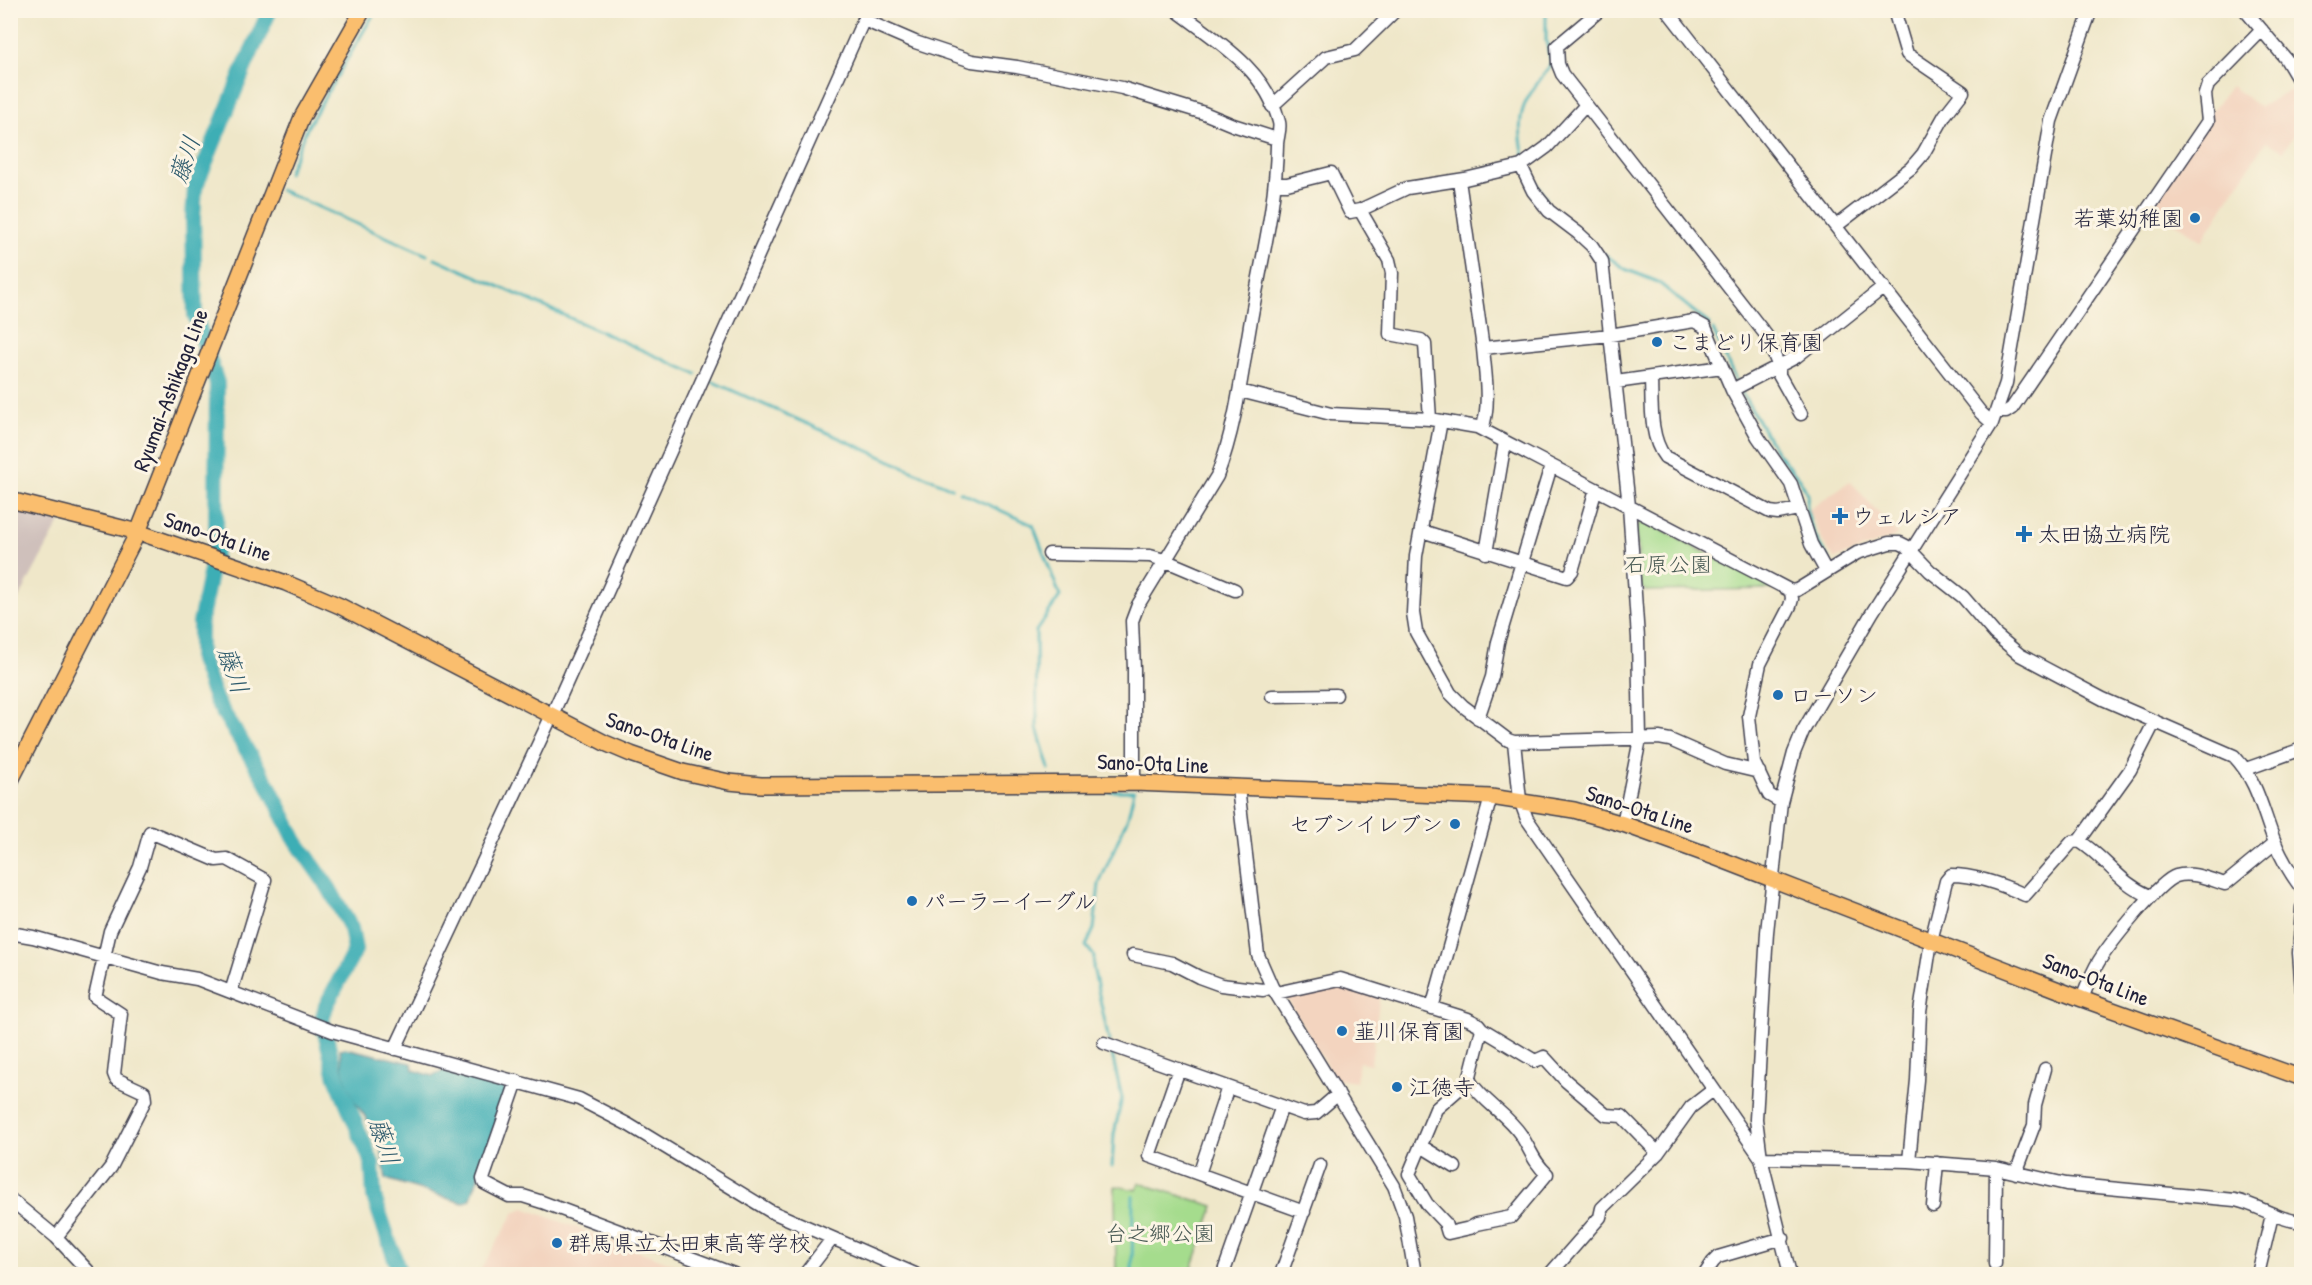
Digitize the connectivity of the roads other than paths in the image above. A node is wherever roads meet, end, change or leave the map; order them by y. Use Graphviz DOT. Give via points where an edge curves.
graph roads {
  1 [pos="363,10"];
  2 [pos="1176,10"];
  3 [pos="1396,10"];
  4 [pos="1600,10"];
  5 [pos="1667,10"];
  6 [pos="1894,10"];
  7 [pos="2091,10"];
  8 [pos="2245,10"];
  9 [pos="866,15"];
  10 [pos="2262,30"];
  11 [pos="2301,86"];
  12 [pos="1586,105"];
  13 [pos="1272,106"];
  14 [pos="1277,140"];
  15 [pos="1521,166"];
  16 [pos="1459,180"];
  17 [pos="1276,184"];
  18 [pos="1360,210"];
  19 [pos="1836,226"];
  20 [pos="1884,287"];
  21 [pos="1610,335"];
  22 [pos="1483,348"];
  23 [pos="1722,367"];
  24 [pos="1779,367"];
  25 [pos="1651,377"];
  26 [pos="1616,382"];
  27 [pos="1732,390"];
  28 [pos="1240,391"];
  29 [pos="1800,414"];
  30 [pos="1995,417"];
  31 [pos="1435,420"];
  32 [pos="1482,429"];
  33 [pos="1501,439"];
  34 [pos="1551,466"];
  35 [pos="1596,489"];
  36 [pos="10,500"];
  37 [pos="1629,506"];
  38 [pos="1798,509"];
  39 [pos="1422,531"];
  40 [pos="138,532"];
  41 [pos="1911,551"];
  42 [pos="1486,553"];
  43 [pos="1049,554"];
  44 [pos="1164,560"];
  45 [pos="1522,564"];
  46 [pos="1826,572"];
  47 [pos="1235,590"];
  48 [pos="1791,591"];
  49 [pos="1272,696"];
  50 [pos="1335,696"];
  51 [pos="552,716"];
  52 [pos="1478,718"];
  53 [pos="2155,721"];
  54 [pos="1640,739"];
  55 [pos="1514,742"];
  56 [pos="2301,749"];
  57 [pos="2246,769"];
  58 [pos="1760,772"];
  59 [pos="10,782"];
  60 [pos="1134,783"];
  61 [pos="1238,788"];
  62 [pos="1491,797"];
  63 [pos="1520,800"];
  64 [pos="1781,802"];
  65 [pos="1623,824"];
  66 [pos="2079,841"];
  67 [pos="2275,843"];
  68 [pos="1773,879"];
  69 [pos="2301,886"];
  70 [pos="2151,896"];
  71 [pos="2301,908"];
  72 [pos="10,933"];
  73 [pos="1931,941"];
  74 [pos="1134,955"];
  75 [pos="103,958"];
  76 [pos="1274,990"];
  77 [pos="231,992"];
  78 [pos="2301,992"];
  79 [pos="2082,999"];
  80 [pos="1432,1008"];
  81 [pos="1482,1029"];
  82 [pos="1108,1044"];
  83 [pos="395,1049"];
  84 [pos="1179,1069"];
  85 [pos="2045,1069"];
  86 [pos="2301,1078"];
  87 [pos="1469,1080"];
  88 [pos="518,1081"];
  89 [pos="1228,1087"];
  90 [pos="1713,1090"];
  91 [pos="1338,1094"];
  92 [pos="1282,1106"];
  93 [pos="1421,1146"];
  94 [pos="1658,1152"];
  95 [pos="1761,1158"];
  96 [pos="1909,1161"];
  97 [pos="1937,1163"];
  98 [pos="1320,1165"];
  99 [pos="1455,1167"];
  100 [pos="1996,1168"];
  101 [pos="2016,1173"];
  102 [pos="1199,1174"];
  103 [pos="1412,1178"];
  104 [pos="1394,1186"];
  105 [pos="1251,1193"];
  106 [pos="10,1199"];
  107 [pos="1933,1206"];
  108 [pos="1304,1212"];
  109 [pos="2272,1215"];
  110 [pos="2301,1222"];
  111 [pos="56,1237"];
  112 [pos="1783,1238"];
  113 [pos="832,1239"];
  114 [pos="1995,1263"];
  115 [pos="91,1275"];
  116 [pos="734,1275"];
  117 [pos="805,1275"];
  118 [pos="915,1275"];
  119 [pos="1223,1275"];
  120 [pos="1281,1275"];
  121 [pos="1414,1275"];
  122 [pos="1550,1275"];
  123 [pos="1705,1275"];
  124 [pos="1790,1275"];
  125 [pos="2258,1275"];
  1 -- 40 [label="main road, Ryumai-Ashikaga Line" via="302,117"];
  2 -- 13 [label="street" via="1244,62 1256,75"];
  3 -- 13 [label="street" via="1355,50 1326,57"];
  4 -- 12 [label="street" via="1557,46 1562,74"];
  5 -- 19 [label="street"];
  6 -- 19 [label="street" via="1907,54 1963,92 1911,168"];
  7 -- 30 [label="street" via="2051,122 2012,356"];
  8 -- 10 [label="street"];
  9 -- 14 [label="street" via="915,42 972,60 1122,88"];
  9 -- 51 [label="street"];
  10 -- 11 [label="street" via="2286,59"];
  10 -- 30 [label="street" via="2208,85 2208,121 2012,408"];
  12 -- 15 [label="street" via="1547,147"];
  12 -- 24 [label="street" via="1766,335"];
  13 -- 14 [label="street" via="1280,124"];
  14 -- 17 [label="street"];
  15 -- 16 [label="street"];
  15 -- 21 [label="street" via="1533,191 1549,211 1578,232 1602,261"];
  16 -- 18 [label="street" via="1407,188"];
  16 -- 22 [label="street"];
  17 -- 18 [label="street" via="1331,173 1350,212"];
  17 -- 28 [label="street"];
  18 -- 31 [label="street" via="1389,260 1390,334 1425,344"];
  19 -- 20 [label="street"];
  20 -- 24 [label="street"];
  20 -- 30 [label="street" via="1982,413"];
  21 -- 22 [label="street"];
  21 -- 23 [label="street" via="1699,322 1705,327"];
  21 -- 26 [label="street"];
  22 -- 32 [label="street" via="1486,399"];
  23 -- 25 [label="street"];
  23 -- 27 [label="street"];
  24 -- 27 [label="street"];
  24 -- 29 [label="street" via="1779,375"];
  25 -- 26 [label="street"];
  25 -- 38 [label="street" via="1654,429 1665,457 1770,512"];
  26 -- 37 [label="street"];
  27 -- 38 [label="street" via="1791,484"];
  28 -- 31 [label="street" via="1331,414"];
  28 -- 44 [label="street" via="1217,476"];
  30 -- 41 [label="street"];
  31 -- 32 [label="street"];
  31 -- 39 [label="street"];
  32 -- 33 [label="street"];
  33 -- 34 [label="street"];
  33 -- 42 [label="street"];
  34 -- 35 [label="street"];
  34 -- 45 [label="street"];
  35 -- 37 [label="street"];
  35 -- 45 [label="street" via="1570,575 1562,577"];
  36 -- 40 [label="main road, Sano-Ota Line"];
  37 -- 48 [label="street"];
  37 -- 54 [label="street"];
  38 -- 46 [label="street"];
  39 -- 42 [label="street"];
  39 -- 52 [label="street" via="1416,556 1416,632 1450,693"];
  40 -- 51 [label="main road, Sano-Ota Line" via="286,583 340,606"];
  40 -- 59 [label="main road, Ryumai-Ashikaga Line"];
  41 -- 46 [label="street" via="1900,543 1888,543 1857,553"];
  41 -- 53 [label="street" via="1971,605 2013,650 2103,699"];
  41 -- 64 [label="street" via="1803,731"];
  42 -- 45 [label="street"];
  43 -- 44 [label="street" via="1150,556"];
  44 -- 47 [label="street"];
  44 -- 60 [label="street" via="1132,621"];
  45 -- 52 [label="street"];
  46 -- 48 [label="street"];
  48 -- 58 [label="street" via="1790,606 1760,664 1749,716 1752,755"];
  49 -- 50 [label="street"];
  51 -- 60 [label="main road, Sano-Ota Line" via="646,760 729,782 826,786"];
  51 -- 83 [label="street"];
  52 -- 55 [label="street"];
  53 -- 57 [label="street" via="2228,753"];
  53 -- 66 [label="street" via="2130,770"];
  54 -- 55 [label="street"];
  54 -- 58 [label="street" via="1670,740 1725,764"];
  54 -- 65 [label="street"];
  55 -- 63 [label="street"];
  56 -- 57 [label="street"];
  57 -- 67 [label="street"];
  58 -- 64 [label="street" via="1769,795"];
  60 -- 61 [label="main road, Sano-Ota Line"];
  61 -- 62 [label="main road, Sano-Ota Line"];
  61 -- 76 [label="street" via="1258,955"];
  62 -- 63 [label="main road, Sano-Ota Line"];
  62 -- 80 [label="street"];
  63 -- 65 [label="main road, Sano-Ota Line"];
  63 -- 90 [label="street" via="1527,819"];
  64 -- 68 [label="street"];
  65 -- 68 [label="main road, Sano-Ota Line"];
  66 -- 70 [label="street" via="2095,851 2133,889"];
  66 -- 73 [label="street" via="2072,843 2025,895 1951,875 1946,881"];
  67 -- 69 [label="street"];
  67 -- 70 [label="street" via="2225,884 2184,874 2167,880"];
  68 -- 73 [label="main road, Sano-Ota Line"];
  68 -- 95 [label="street" via="1755,1119"];
  70 -- 79 [label="street" via="2098,962"];
  71 -- 78 [label="street"];
  72 -- 75 [label="street"];
  73 -- 79 [label="main road, Sano-Ota Line"];
  73 -- 96 [label="street" via="1920,1012"];
  74 -- 76 [label="street" via="1172,963 1221,985"];
  75 -- 77 [label="street" via="197,979"];
  75 -- 77 [label="street" via="150,832 216,860 227,860 265,880"];
  75 -- 111 [label="street" via="95,997 121,1014 114,1074 144,1092 145,1100 111,1167"];
  76 -- 80 [label="street" via="1340,979"];
  76 -- 91 [label="street"];
  77 -- 83 [label="street" via="314,1025"];
  79 -- 86 [label="main road, Sano-Ota Line"];
  80 -- 81 [label="street" via="1468,1019"];
  81 -- 87 [label="street"];
  81 -- 94 [label="street" via="1535,1061 1544,1057 1606,1115 1622,1116"];
  82 -- 84 [label="street"];
  83 -- 88 [label="street"];
  84 -- 89 [label="street"];
  84 -- 102 [label="street" via="1149,1156"];
  85 -- 101 [label="street" via="2034,1125"];
  87 -- 93 [label="street" via="1436,1109"];
  87 -- 103 [label="street" via="1478,1094 1520,1133 1537,1166 1547,1174 1511,1217 1448,1233"];
  88 -- 113 [label="street" via="579,1099 629,1125 743,1196"];
  88 -- 116 [label="street" via="484,1183 509,1196 542,1202"];
  89 -- 92 [label="street"];
  89 -- 102 [label="street"];
  90 -- 94 [label="street" via="1691,1107"];
  90 -- 95 [label="street"];
  91 -- 92 [label="street" via="1316,1113"];
  91 -- 104 [label="street"];
  92 -- 105 [label="street"];
  93 -- 99 [label="street"];
  93 -- 103 [label="street" via="1409,1174"];
  94 -- 122 [label="street" via="1602,1208 1600,1217"];
  95 -- 96 [label="street"];
  95 -- 112 [label="street"];
  96 -- 97 [label="street"];
  97 -- 100 [label="street"];
  97 -- 107 [label="street"];
  98 -- 108 [label="street"];
  100 -- 101 [label="street"];
  100 -- 114 [label="street"];
  101 -- 109 [label="street" via="2066,1185 2235,1200"];
  102 -- 105 [label="street"];
  103 -- 104 [label="street"];
  104 -- 121 [label="street" via="1405,1216"];
  105 -- 108 [label="street"];
  105 -- 119 [label="street"];
  106 -- 111 [label="street"];
  108 -- 120 [label="street"];
  109 -- 110 [label="street"];
  109 -- 125 [label="street"];
  111 -- 115 [label="street"];
  112 -- 123 [label="street" via="1718,1257"];
  112 -- 124 [label="street"];
  113 -- 117 [label="street"];
  113 -- 118 [label="street"];
}
